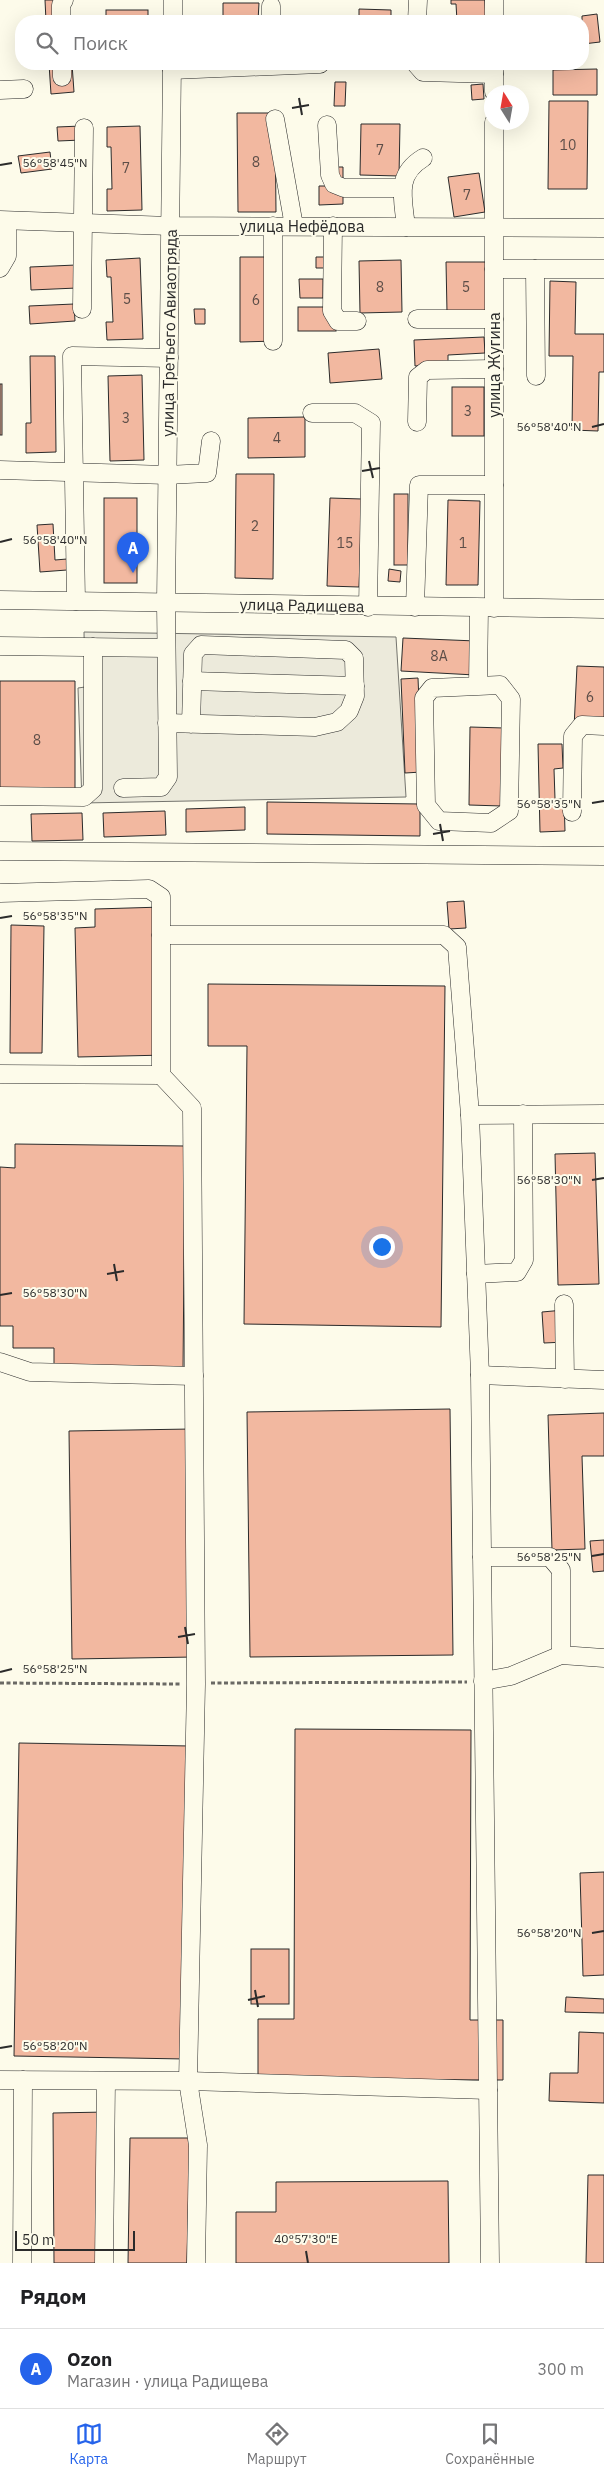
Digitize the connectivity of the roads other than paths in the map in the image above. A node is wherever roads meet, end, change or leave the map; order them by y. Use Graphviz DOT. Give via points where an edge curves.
graph roads {
  1 [pos="64,0"];
  2 [pos="173,0"];
  3 [pos="418,0"];
  4 [pos="494,0"];
  5 [pos="62,15"];
  6 [pos="173,15"];
  7 [pos="417,15"];
  8 [pos="494,15"];
  9 [pos="172,70"];
  10 [pos="421,70"];
  11 [pos="470,70"];
  12 [pos="494,70"];
  13 [pos="494,85"];
  14 [pos="24,88"];
  15 [pos="0,90"];
  16 [pos="275,119"];
  17 [pos="327,124"];
  18 [pos="84,128"];
  19 [pos="494,130"];
  20 [pos="424,158"];
  21 [pos="402,188"];
  22 [pos="4,220"];
  23 [pos="83,223"];
  24 [pos="170,226"];
  25 [pos="273,226"];
  26 [pos="294,226"];
  27 [pos="333,226"];
  28 [pos="406,227"];
  29 [pos="494,227"];
  30 [pos="604,228"];
  31 [pos="0,268"];
  32 [pos="534,269"];
  33 [pos="604,269"];
  34 [pos="494,270"];
  35 [pos="82,309"];
  36 [pos="417,319"];
  37 [pos="494,319"];
  38 [pos="357,321"];
  39 [pos="273,341"];
  40 [pos="168,358"];
  41 [pos="494,369"];
  42 [pos="536,376"];
  43 [pos="312,413"];
  44 [pos="417,422"];
  45 [pos="211,441"];
  46 [pos="0,470"];
  47 [pos="74,472"];
  48 [pos="167,474"];
  49 [pos="494,485"];
  50 [pos="0,600"];
  51 [pos="76,600"];
  52 [pos="166,602"];
  53 [pos="368,606"];
  54 [pos="415,607"];
  55 [pos="487,608"];
  56 [pos="604,609"];
  57 [pos="0,646"];
  58 [pos="94,647"];
  59 [pos="166,648"];
  60 [pos="192,681"];
  61 [pos="355,686"];
  62 [pos="478,686"];
  63 [pos="167,723"];
  64 [pos="191,724"];
  65 [pos="604,726"];
  66 [pos="123,788"];
  67 [pos="0,796"];
  68 [pos="572,812"];
  69 [pos="0,851"];
  70 [pos="604,856"];
  71 [pos="0,893"];
  72 [pos="161,935"];
  73 [pos="0,1074"];
  74 [pos="161,1075"];
  75 [pos="523,1114"];
  76 [pos="604,1114"];
  77 [pos="470,1115"];
  78 [pos="476,1274"];
  79 [pos="564,1304"];
  80 [pos="0,1362"];
  81 [pos="480,1375"];
  82 [pos="194,1376"];
  83 [pos="565,1379"];
  84 [pos="604,1380"];
  85 [pos="482,1557"];
  86 [pos="561,1656"];
  87 [pos="604,1658"];
  88 [pos="483,1682"];
  89 [pos="0,2080"];
  90 [pos="23,2080"];
  91 [pos="106,2081"];
  92 [pos="188,2081"];
  93 [pos="488,2090"];
  94 [pos="22,2263"];
  95 [pos="104,2263"];
  96 [pos="196,2263"];
  97 [pos="490,2263"];
  1 -- 5 [label="street"];
  2 -- 6 [label="street"];
  3 -- 7 [label="street"];
  4 -- 8 [label="street"];
  9 -- 24 [label="street, улица Третьего Авиаотряда"];
  10 -- 11 [label="street"];
  12 -- 13 [label="street"];
  14 -- 15 [label="street"];
  16 -- 26 [label="street"];
  17 -- 21 [label="street" via="330,175 334,184 344,188"];
  18 -- 23 [label="street"];
  19 -- 29 [label="street, улица Жугина"];
  20 -- 21 [label="street" via="413,164"];
  21 -- 28 [label="street"];
  22 -- 23 [label="street, улица Нефёдова"];
  22 -- 31 [label="street" via="7,256"];
  23 -- 24 [label="street, улица Нефёдова"];
  23 -- 35 [label="street"];
  24 -- 25 [label="street, улица Нефёдова"];
  24 -- 40 [label="street, улица Третьего Авиаотряда"];
  25 -- 26 [label="street, улица Нефёдова"];
  25 -- 39 [label="street"];
  26 -- 27 [label="street, улица Нефёдова"];
  27 -- 28 [label="street, улица Нефёдова"];
  27 -- 38 [label="street" via="332,311 338,321"];
  28 -- 29 [label="street, улица Нефёдова"];
  29 -- 30 [label="street, улица Нефёдова"];
  29 -- 34 [label="street, улица Жугина"];
  32 -- 33 [label="street"];
  32 -- 34 [label="street"];
  32 -- 42 [label="street"];
  34 -- 37 [label="street, улица Жугина"];
  36 -- 37 [label="street"];
  37 -- 41 [label="street, улица Жугина"];
  40 -- 47 [label="street" via="72,356"];
  40 -- 48 [label="street, улица Третьего Авиаотряда"];
  41 -- 44 [label="street" via="427,370 418,377"];
  41 -- 49 [label="street, улица Жугина"];
  43 -- 53 [label="street" via="355,413 371,423"];
  45 -- 48 [label="street" via="207,473"];
  46 -- 47 [label="street"];
  47 -- 48 [label="street"];
  47 -- 51 [label="street"];
  48 -- 52 [label="street, улица Третьего Авиаотряда"];
  49 -- 54 [label="street" via="419,485"];
  49 -- 55 [label="street, улица Жугина"];
  50 -- 51 [label="street, улица Радищева"];
  51 -- 52 [label="street, улица Радищева"];
  52 -- 53 [label="street, улица Радищева"];
  52 -- 59 [label="street, улица Третьего Авиаотряда"];
  53 -- 54 [label="street, улица Радищева"];
  54 -- 55 [label="street, улица Радищева"];
  55 -- 56 [label="street, улица Радищева"];
  55 -- 62 [label="street, улица Жугина"];
  57 -- 58 [label="street"];
  58 -- 59 [label="street"];
  58 -- 67 [label="street" via="93,789 84,797"];
  59 -- 63 [label="street, улица Третьего Авиаотряда"];
  60 -- 61 [label="street"];
  60 -- 61 [label="street" via="193,654 201,645 346,650 354,658"];
  60 -- 64 [label="street"];
  61 -- 64 [label="street" via="349,711 337,722 315,727"];
  62 -- 62 [label="street" via="432,688 424,698 426,805 439,821 491,822 509,811 511,699 500,685"];
  63 -- 64 [label="street"];
  63 -- 66 [label="street, улица Третьего Авиаотряда" via="168,777 161,787"];
  65 -- 68 [label="street" via="582,725 573,736"];
  69 -- 70 [label="street"];
  71 -- 72 [label="street" via="149,889 161,897"];
  72 -- 74 [label="street"];
  72 -- 77 [label="street" via="444,935 457,947"];
  73 -- 74 [label="street"];
  74 -- 82 [label="street" via="192,1108"];
  75 -- 76 [label="street"];
  75 -- 77 [label="street"];
  75 -- 78 [label="street" via="524,1260 516,1272"];
  77 -- 78 [label="street"];
  78 -- 81 [label="street"];
  79 -- 83 [label="street"];
  80 -- 82 [label="street" via="30,1372"];
  81 -- 83 [label="street"];
  81 -- 85 [label="street"];
  82 -- 92 [label="street" via="196,1684"];
  83 -- 84 [label="street"];
  85 -- 86 [label="street" via="550,1557 561,1570"];
  85 -- 88 [label="street"];
  86 -- 87 [label="street"];
  86 -- 88 [label="street" via="511,1676"];
  88 -- 93 [label="street"];
  89 -- 90 [label="street"];
  90 -- 91 [label="street"];
  90 -- 94 [label="street"];
  91 -- 92 [label="street"];
  91 -- 95 [label="street"];
  92 -- 93 [label="street"];
  92 -- 96 [label="street" via="198,2145"];
  93 -- 97 [label="street"];
}
